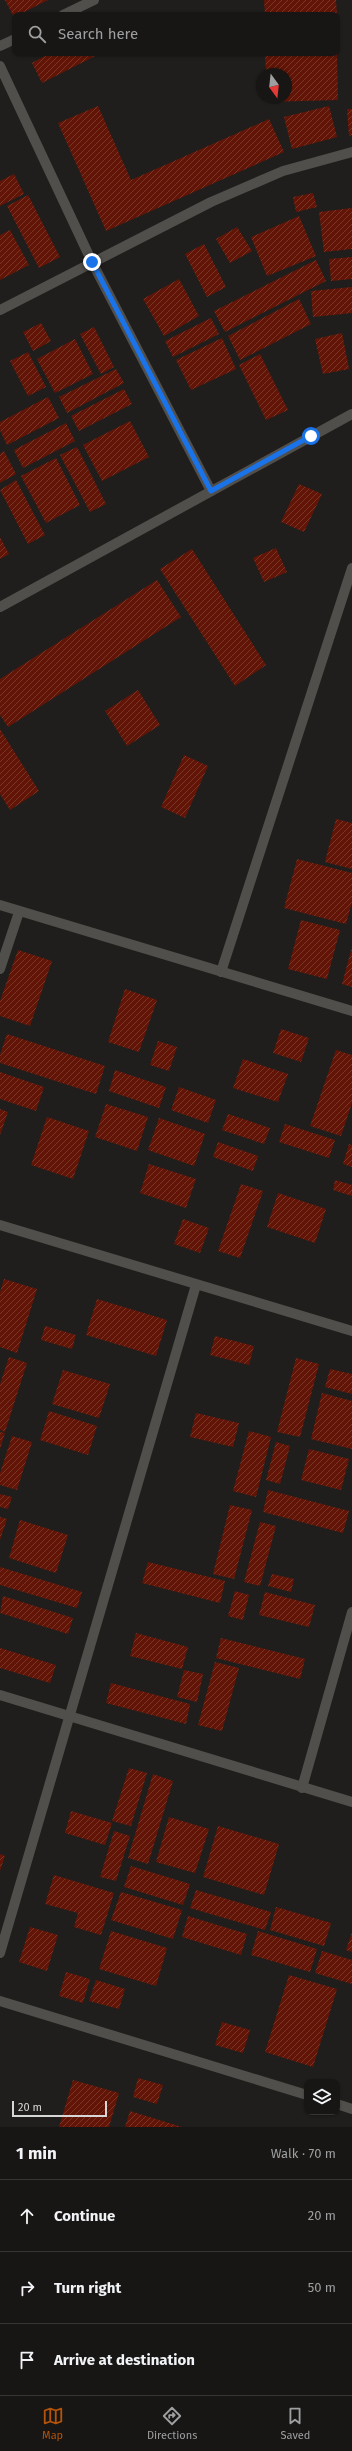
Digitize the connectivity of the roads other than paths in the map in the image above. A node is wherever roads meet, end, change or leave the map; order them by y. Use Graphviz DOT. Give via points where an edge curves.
graph roads {
  1 [pos="94,0"];
  2 [pos="69,12"];
  3 [pos="12,40"];
  4 [pos="0,46"];
  5 [pos="0,66"];
  6 [pos="352,152"];
  7 [pos="92,262"];
  8 [pos="0,310"];
  9 [pos="352,414"];
  10 [pos="211,491"];
  11 [pos="352,568"];
  12 [pos="0,607"];
  13 [pos="0,905"];
  14 [pos="19,912"];
  15 [pos="0,969"];
  16 [pos="221,972"];
  17 [pos="352,1011"];
  18 [pos="0,1225"];
  19 [pos="196,1285"];
  20 [pos="352,1331"];
  21 [pos="352,1612"];
  22 [pos="0,1695"];
  23 [pos="68,1716"];
  24 [pos="302,1788"];
  25 [pos="352,1802"];
  26 [pos="0,1953"];
  27 [pos="0,2001"];
  28 [pos="304,2094"];
  29 [pos="340,2105"];
  30 [pos="352,2109"];
  1 -- 2 [label="street"];
  3 -- 4 [label="street"];
  5 -- 7 [label="street"];
  6 -- 7 [label="street" via="283,171 211,202"];
  7 -- 8 [label="street"];
  7 -- 10 [label="street"];
  9 -- 10 [label="street"];
  10 -- 12 [label="street"];
  11 -- 16 [label="street"];
  13 -- 14 [label="street"];
  14 -- 15 [label="street"];
  14 -- 16 [label="street"];
  16 -- 17 [label="street"];
  18 -- 19 [label="street"];
  19 -- 20 [label="street"];
  19 -- 23 [label="street"];
  21 -- 24 [label="street"];
  22 -- 23 [label="street"];
  23 -- 24 [label="street"];
  23 -- 26 [label="street"];
  24 -- 25 [label="street"];
  27 -- 28 [label="street"];
  29 -- 30 [label="street"];
}
